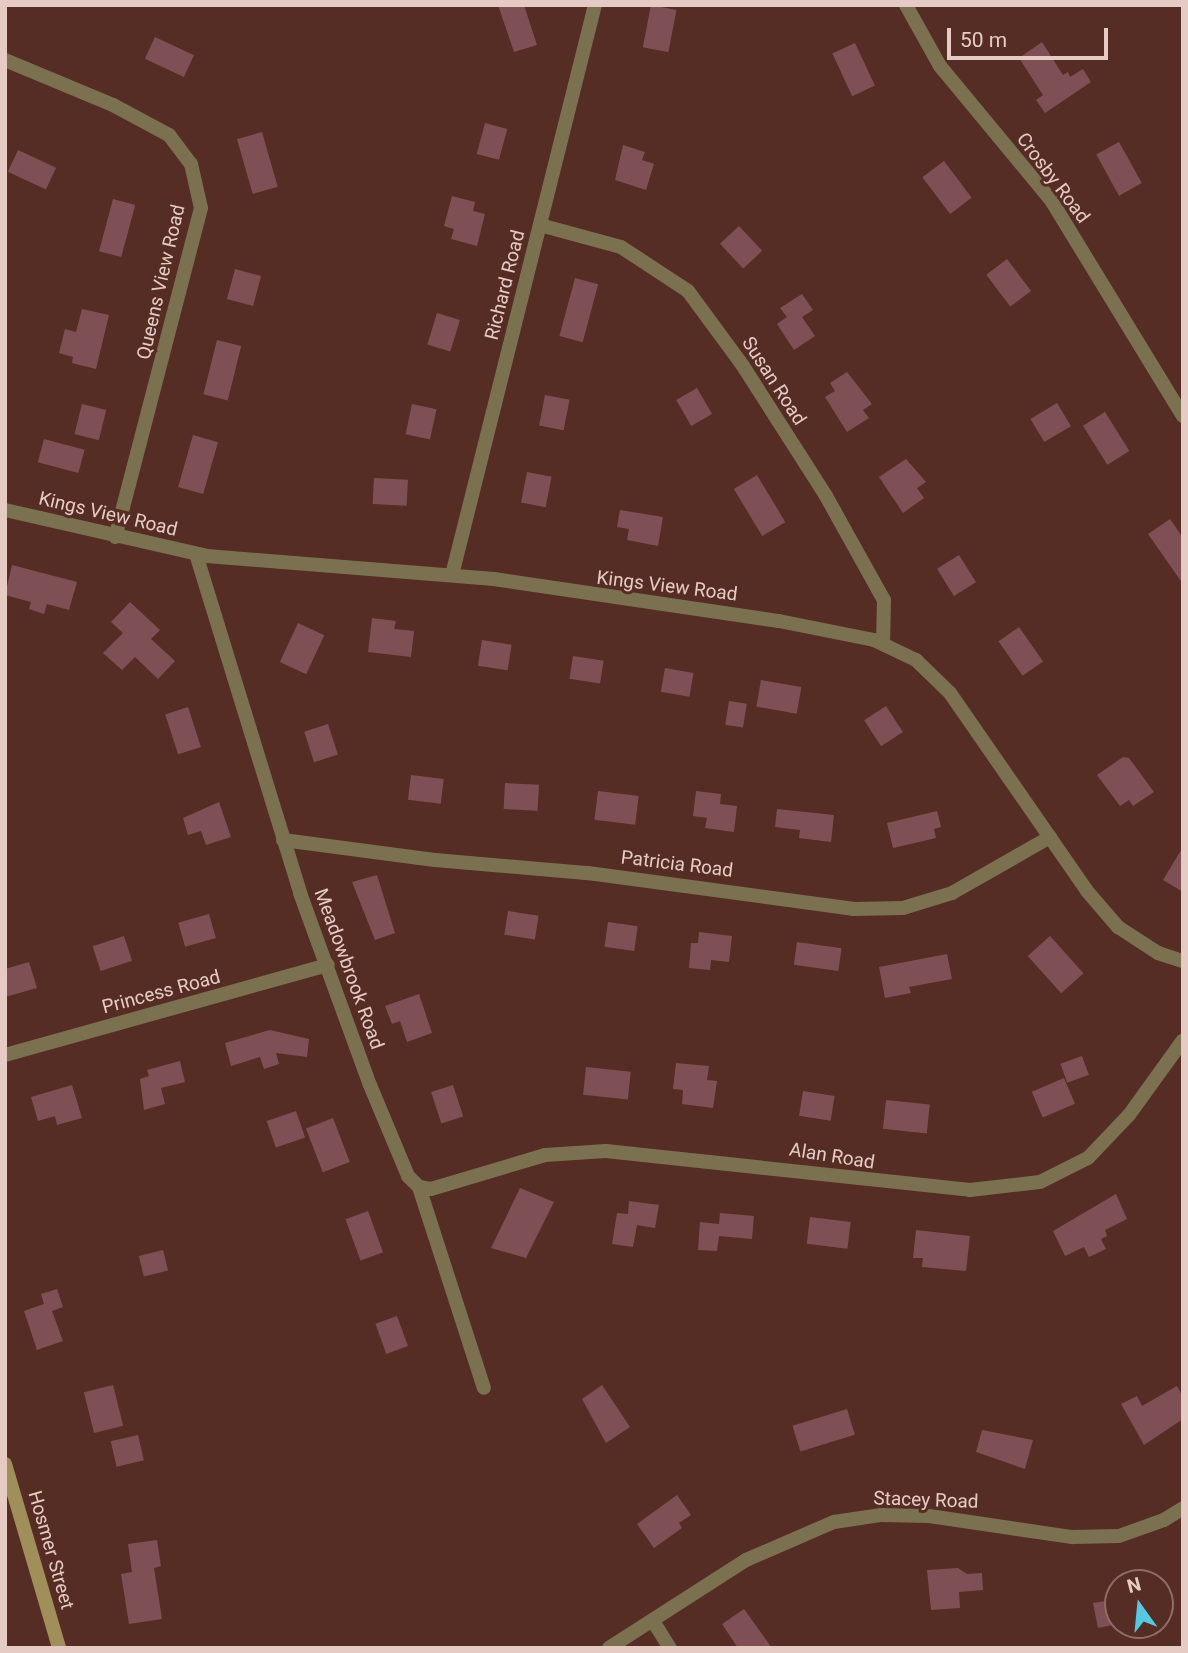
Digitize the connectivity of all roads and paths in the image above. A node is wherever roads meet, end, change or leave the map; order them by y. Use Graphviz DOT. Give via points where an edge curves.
graph roads {
  1 [pos="595,5"];
  2 [pos="906,5"];
  3 [pos="5,60"];
  4 [pos="540,225"];
  5 [pos="1183,416"];
  6 [pos="5,510"];
  7 [pos="115,537"];
  8 [pos="197,554"];
  9 [pos="452,575"];
  10 [pos="883,644"];
  11 [pos="1050,837"];
  12 [pos="283,840"];
  13 [pos="1183,961"];
  14 [pos="328,965"];
  15 [pos="1183,1040"];
  16 [pos="5,1055"];
  17 [pos="419,1187"];
  18 [pos="484,1388"];
  19 [pos="5,1465"];
  20 [pos="1183,1507"];
  21 [pos="653,1621"];
  22 [pos="59,1648"];
  23 [pos="609,1648"];
  24 [pos="670,1648"];
  1 -- 4 [label="street, Richard Road"];
  2 -- 5 [label="street, Crosby Road" via="940,66 1051,200"];
  3 -- 7 [label="street, Queens View Road" via="113,104 169,135 191,164 201,208"];
  4 -- 9 [label="street, Richard Road"];
  4 -- 10 [label="street, Susan Road" via="621,247 688,291 743,366 884,600"];
  6 -- 7 [label="street, Kings View Road"];
  7 -- 8 [label="street, Kings View Road"];
  8 -- 9 [label="street, Kings View Road" via="302,567"];
  8 -- 12 [label="street, Meadowbrook Road"];
  9 -- 10 [label="street, Kings View Road" via="779,621"];
  10 -- 11 [label="street, Kings View Road" via="916,660 950,694"];
  11 -- 12 [label="street, Patricia Road" via="952,893 903,908 853,909 588,873 435,860"];
  11 -- 13 [label="street, Kings View Road" via="1118,927 1158,953"];
  12 -- 14 [label="street, Meadowbrook Road"];
  14 -- 16 [label="street, Princess Road"];
  14 -- 17 [label="street, Meadowbrook Road" via="370,1085 408,1176"];
  15 -- 17 [label="street, Alan Road" via="1129,1115 1088,1158 1040,1182 970,1190 606,1151 545,1154 431,1189"];
  17 -- 18 [label="street, Meadowbrook Road"];
  19 -- 22 [label="street, Hosmer Street"];
  20 -- 21 [label="street, Stacey Road" via="1164,1520 1119,1536 1072,1537 929,1516 881,1515 834,1522 746,1560"];
  21 -- 23 [label="street, Stacey Road"];
  21 -- 24 [label="street"];
}
